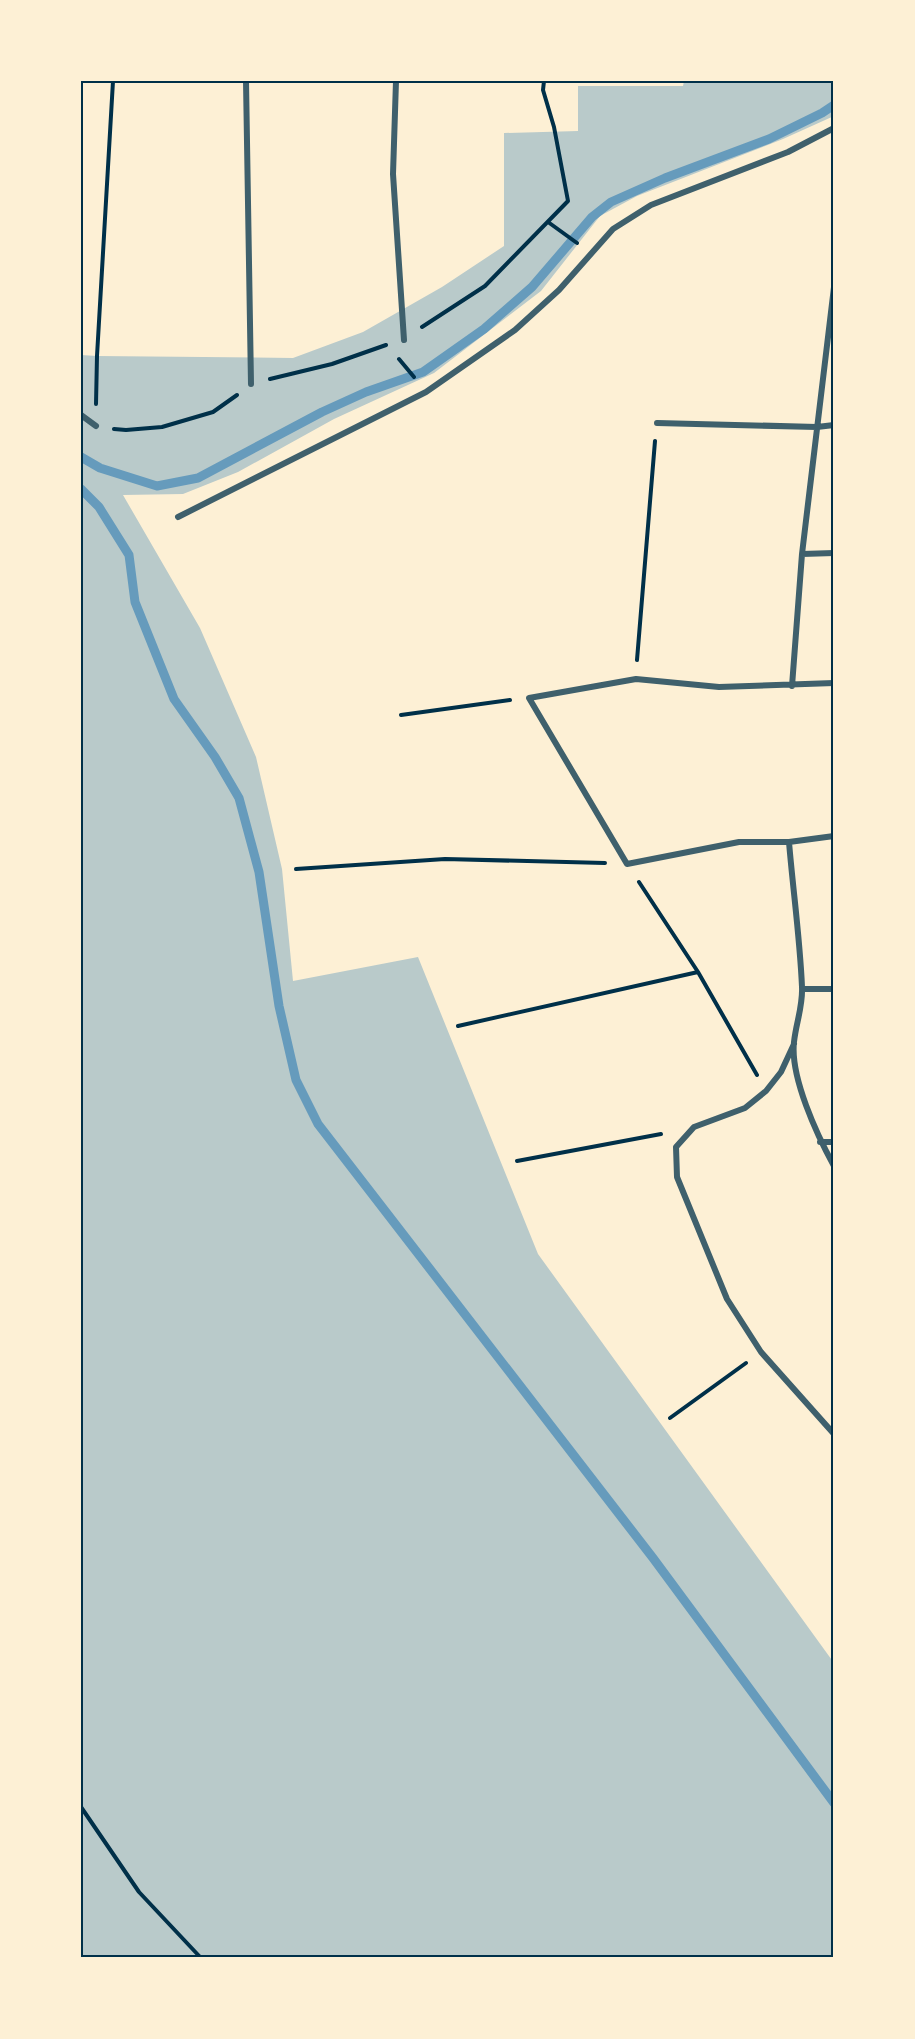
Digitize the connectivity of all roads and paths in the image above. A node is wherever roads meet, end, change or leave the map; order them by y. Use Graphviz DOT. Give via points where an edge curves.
graph roads {
  1 [pos="113,81"];
  2 [pos="246,81"];
  3 [pos="396,81"];
  4 [pos="544,81"];
  5 [pos="834,128"];
  6 [pos="548,222"];
  7 [pos="579,245"];
  8 [pos="834,287"];
  9 [pos="404,339"];
  10 [pos="406,366"];
  11 [pos="418,382"];
  12 [pos="251,384"];
  13 [pos="81,415"];
  14 [pos="657,423"];
  15 [pos="834,425"];
  16 [pos="96,426"];
  17 [pos="817,427"];
  18 [pos="178,517"];
  19 [pos="802,554"];
  20 [pos="834,554"];
  21 [pos="636,679"];
  22 [pos="834,683"];
  23 [pos="792,686"];
  24 [pos="529,698"];
  25 [pos="401,715"];
  26 [pos="834,836"];
  27 [pos="789,842"];
  28 [pos="627,864"];
  29 [pos="296,869"];
  30 [pos="698,972"];
  31 [pos="834,989"];
  32 [pos="802,990"];
  33 [pos="458,1026"];
  34 [pos="794,1044"];
  35 [pos="766,1091"];
  36 [pos="694,1127"];
  37 [pos="820,1142"];
  38 [pos="834,1142"];
  39 [pos="517,1161"];
  40 [pos="834,1166"];
  41 [pos="761,1352"];
  42 [pos="670,1418"];
  43 [pos="834,1434"];
  44 [pos="81,1808"];
  45 [pos="201,1958"];
  1 -- 16 [label="path"];
  2 -- 12 [label="street"];
  3 -- 9 [label="street" via="393,174"];
  4 -- 6 [label="path" via="568,201"];
  5 -- 18 [label="street" via="788,152 651,205 614,229 559,290 515,330 426,392"];
  6 -- 7 [label="path"];
  6 -- 9 [label="path" via="485,286"];
  8 -- 17 [label="street"];
  9 -- 12 [label="path" via="332,364"];
  10 -- 11 [label="path"];
  12 -- 16 [label="path" via="213,412 162,427 126,430"];
  13 -- 16 [label="street"];
  14 -- 17 [label="street"];
  14 -- 21 [label="path"];
  15 -- 17 [label="street"];
  17 -- 19 [label="street"];
  19 -- 20 [label="street"];
  19 -- 23 [label="street"];
  21 -- 23 [label="street" via="719,687"];
  21 -- 24 [label="street"];
  22 -- 23 [label="street"];
  24 -- 25 [label="path"];
  24 -- 28 [label="street"];
  26 -- 27 [label="street"];
  27 -- 28 [label="street" via="739,842"];
  27 -- 32 [label="street"];
  28 -- 29 [label="path" via="445,859"];
  28 -- 30 [label="path"];
  30 -- 33 [label="path"];
  30 -- 35 [label="path"];
  31 -- 32 [label="street"];
  32 -- 34 [label="street"];
  34 -- 35 [label="street" via="781,1072"];
  34 -- 37 [label="street" via="796,1070"];
  35 -- 36 [label="street" via="745,1108"];
  36 -- 39 [label="path"];
  36 -- 41 [label="street" via="676,1147 677,1178 727,1299"];
  37 -- 38 [label="street"];
  37 -- 40 [label="street"];
  41 -- 42 [label="path"];
  41 -- 43 [label="street"];
  44 -- 45 [label="path" via="139,1892"];
}
